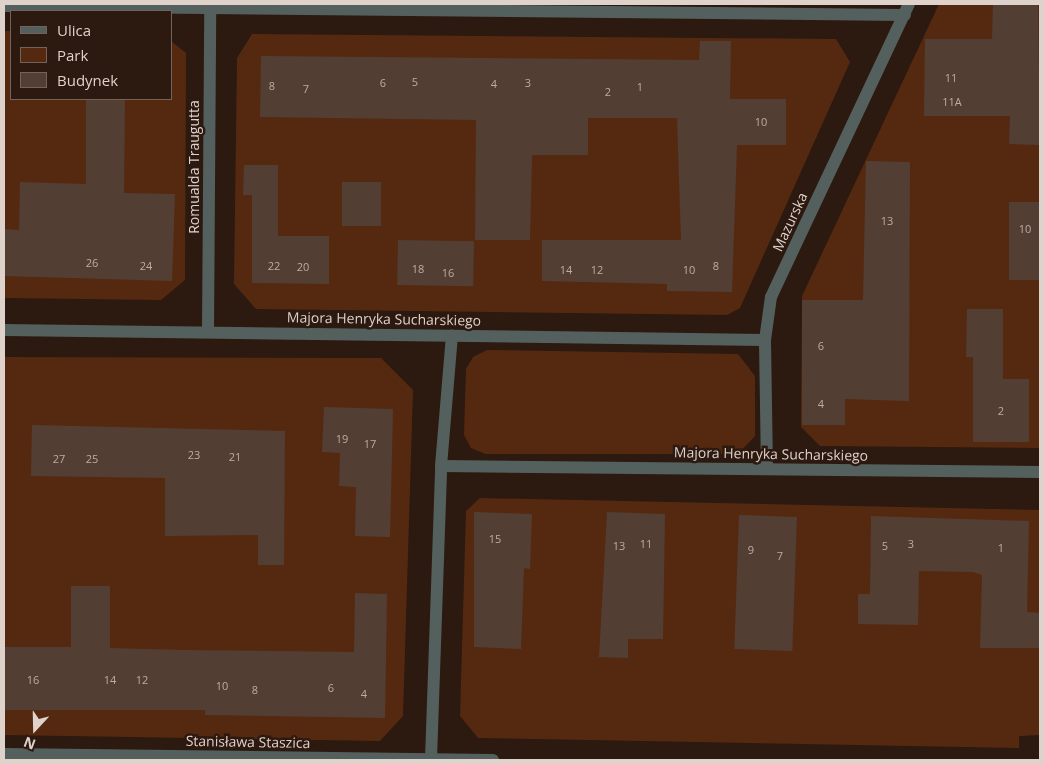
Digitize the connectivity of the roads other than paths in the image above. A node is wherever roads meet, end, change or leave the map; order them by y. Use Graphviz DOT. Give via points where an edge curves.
graph roads {
  1 [pos="4,6"];
  2 [pos="210,6"];
  3 [pos="468,6"];
  4 [pos="907,9"];
  5 [pos="4,330"];
  6 [pos="208,331"];
  7 [pos="452,335"];
  8 [pos="764,340"];
  9 [pos="441,466"];
  10 [pos="767,469"];
  11 [pos="1040,472"];
  12 [pos="4,754"];
  13 [pos="80,757"];
  14 [pos="431,759"];
  15 [pos="493,760"];
  1 -- 2 [label="street"];
  2 -- 3 [label="street"];
  2 -- 6 [label="street, Romualda Traugutta"];
  3 -- 4 [label="street"];
  4 -- 8 [label="street, Mazurska" via="771,297"];
  5 -- 6 [label="street, Majora Henryka Sucharskiego"];
  6 -- 7 [label="street, Majora Henryka Sucharskiego"];
  7 -- 8 [label="street, Majora Henryka Sucharskiego"];
  7 -- 9 [label="street"];
  8 -- 10 [label="street, Mazurska"];
  9 -- 10 [label="street, Majora Henryka Sucharskiego"];
  9 -- 14 [label="street"];
  10 -- 11 [label="street, Majora Henryka Sucharskiego"];
  12 -- 13 [label="street, Stanisława Staszica"];
  13 -- 14 [label="street, Stanisława Staszica"];
  14 -- 15 [label="street, Stanisława Staszica"];
}
